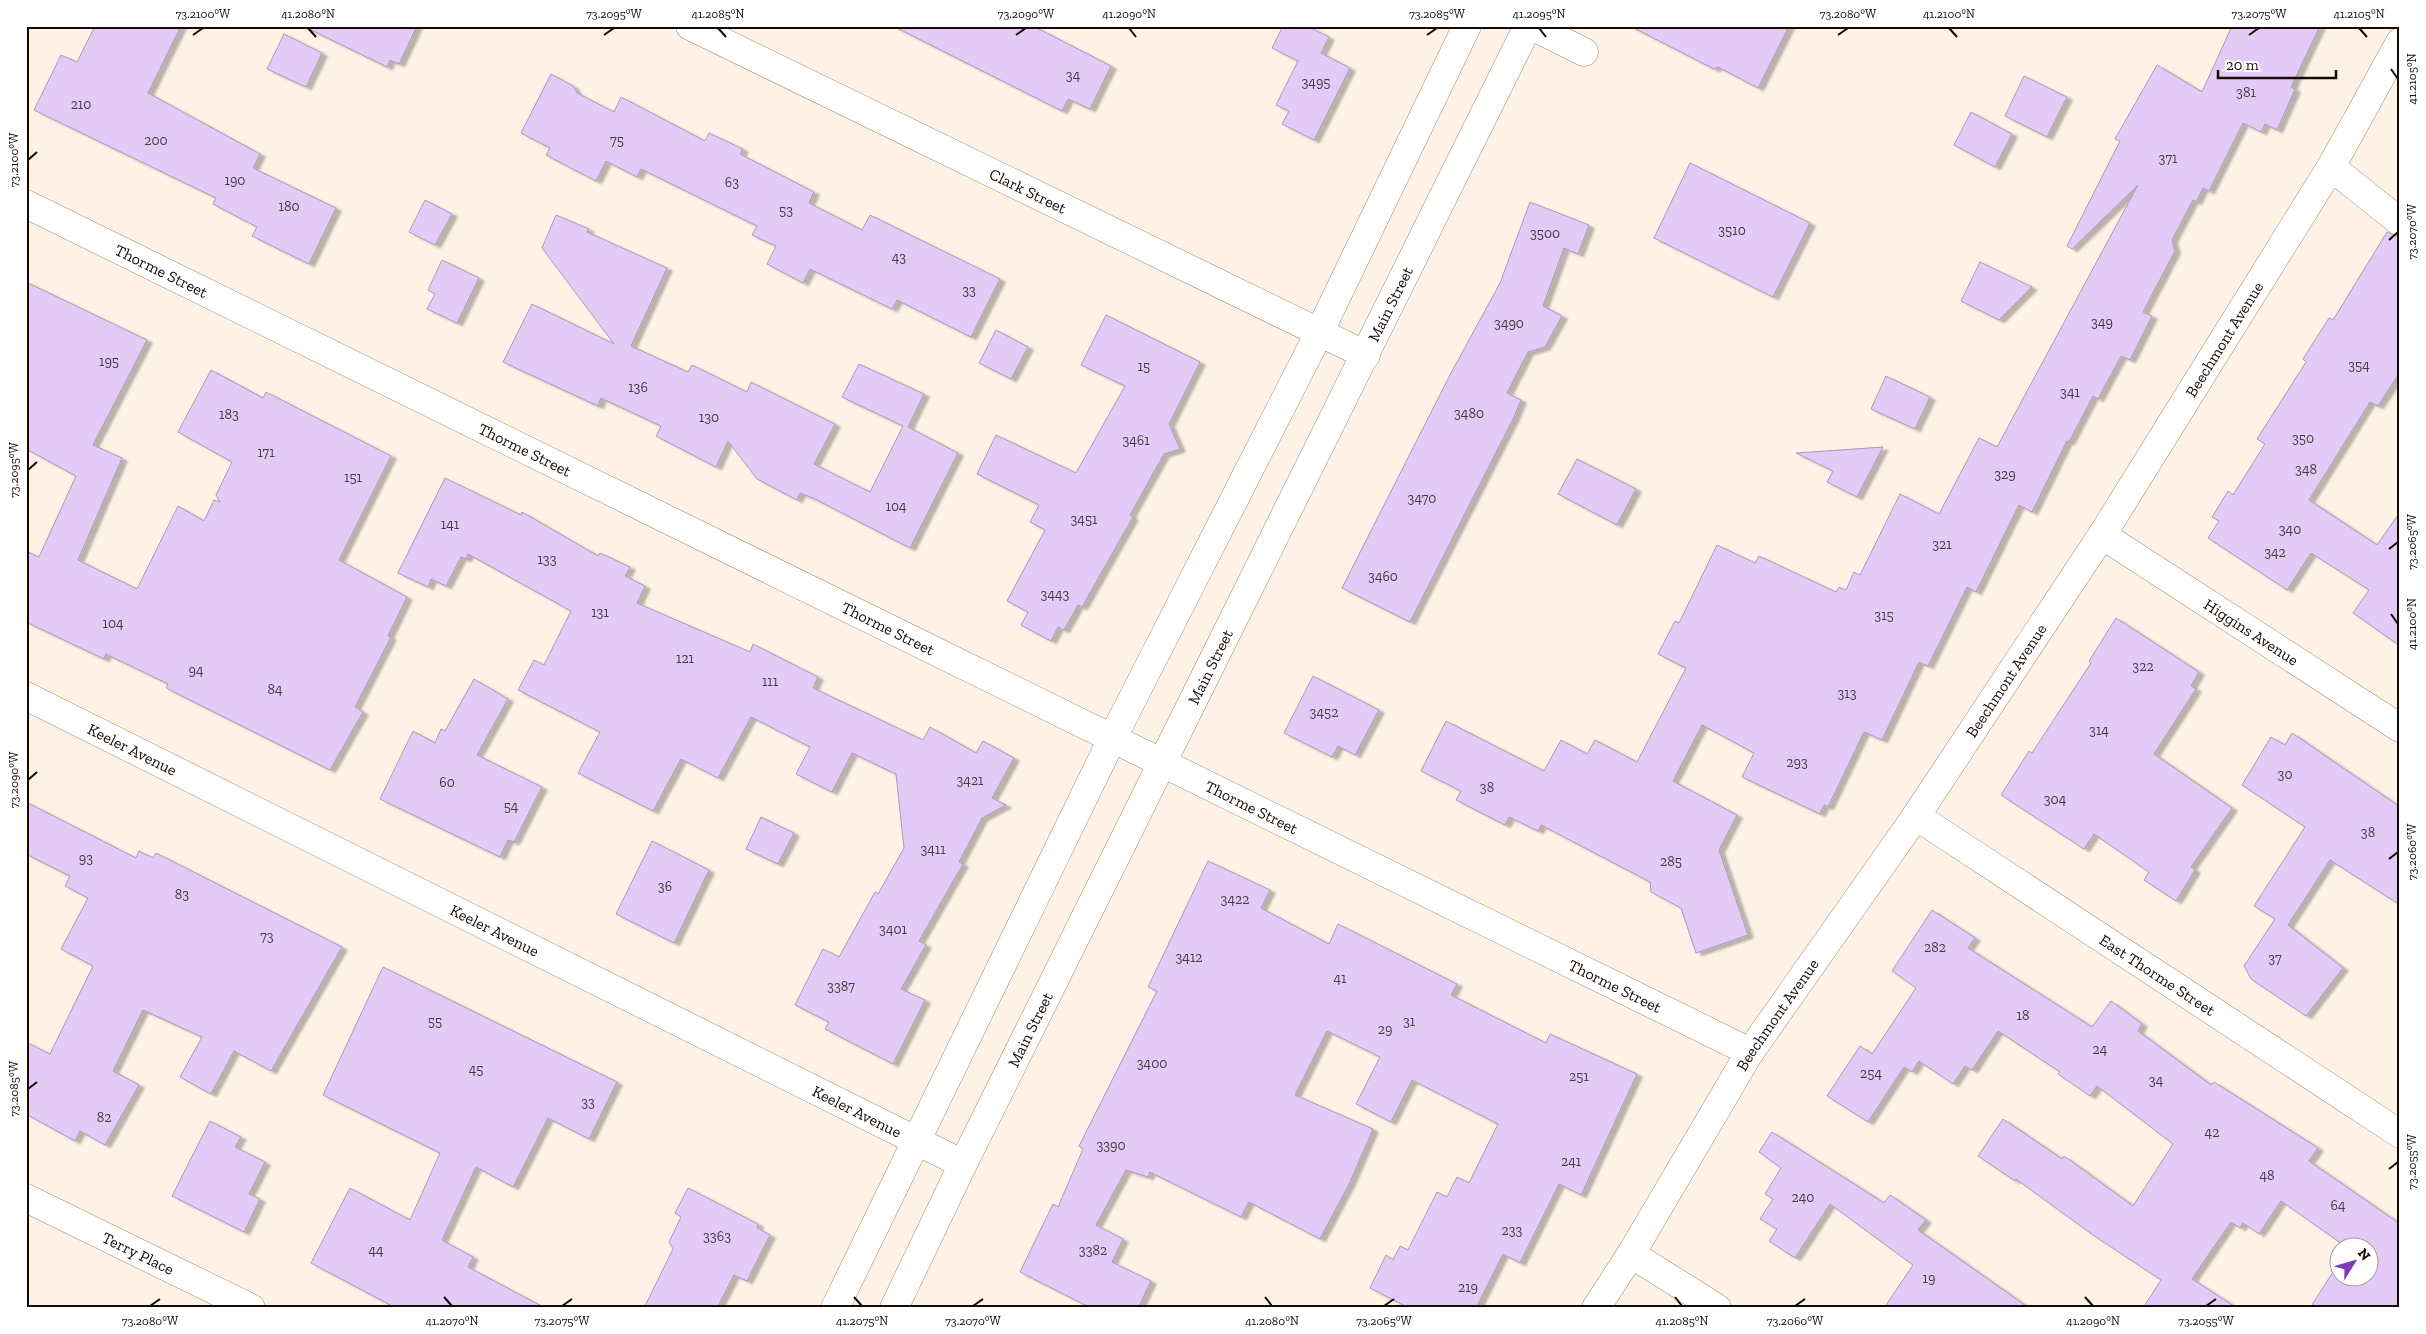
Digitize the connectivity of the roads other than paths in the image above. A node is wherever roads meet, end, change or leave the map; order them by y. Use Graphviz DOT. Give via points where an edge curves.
graph roads {
  1 [pos="690,26"];
  2 [pos="1468,26"];
  3 [pos="1530,26"];
  4 [pos="2400,42"];
  5 [pos="1584,52"];
  6 [pos="2331,167"];
  7 [pos="26,204"];
  8 [pos="2400,222"];
  9 [pos="1318,333"];
  10 [pos="1366,355"];
  11 [pos="2102,534"];
  12 [pos="26,696"];
  13 [pos="2400,728"];
  14 [pos="1113,737"];
  15 [pos="1163,762"];
  16 [pos="1916,816"];
  17 [pos="1750,1052"];
  18 [pos="2400,1134"];
  19 [pos="916,1141"];
  20 [pos="963,1164"];
  21 [pos="26,1198"];
  22 [pos="1631,1254"];
  23 [pos="251,1308"];
  24 [pos="835,1308"];
  25 [pos="894,1308"];
  26 [pos="1596,1308"];
  27 [pos="1717,1308"];
  1 -- 9 [label="street, Clark Street"];
  2 -- 9 [label="street"];
  3 -- 5 [label="street"];
  3 -- 10 [label="street, Main Street"];
  4 -- 6 [label="street, Beechmont Avenue"];
  6 -- 8 [label="street"];
  6 -- 11 [label="street, Beechmont Avenue"];
  7 -- 14 [label="street, Thorme Street"];
  9 -- 10 [label="street, Clark Street"];
  9 -- 14 [label="street"];
  10 -- 15 [label="street, Main Street"];
  11 -- 13 [label="street, Higgins Avenue"];
  11 -- 16 [label="street, Beechmont Avenue"];
  12 -- 19 [label="street, Keeler Avenue"];
  14 -- 15 [label="street, Thorme Street"];
  14 -- 19 [label="street"];
  15 -- 17 [label="street, Thorme Street"];
  15 -- 20 [label="street, Main Street"];
  16 -- 17 [label="street, Beechmont Avenue"];
  16 -- 18 [label="street, East Thorme Street"];
  17 -- 22 [label="street, Beechmont Avenue"];
  19 -- 20 [label="street, Keeler Avenue"];
  19 -- 24 [label="street"];
  20 -- 25 [label="street, Main Street"];
  21 -- 23 [label="street, Terry Place"];
  22 -- 26 [label="street, Beechmont Avenue"];
  22 -- 27 [label="street"];
}
